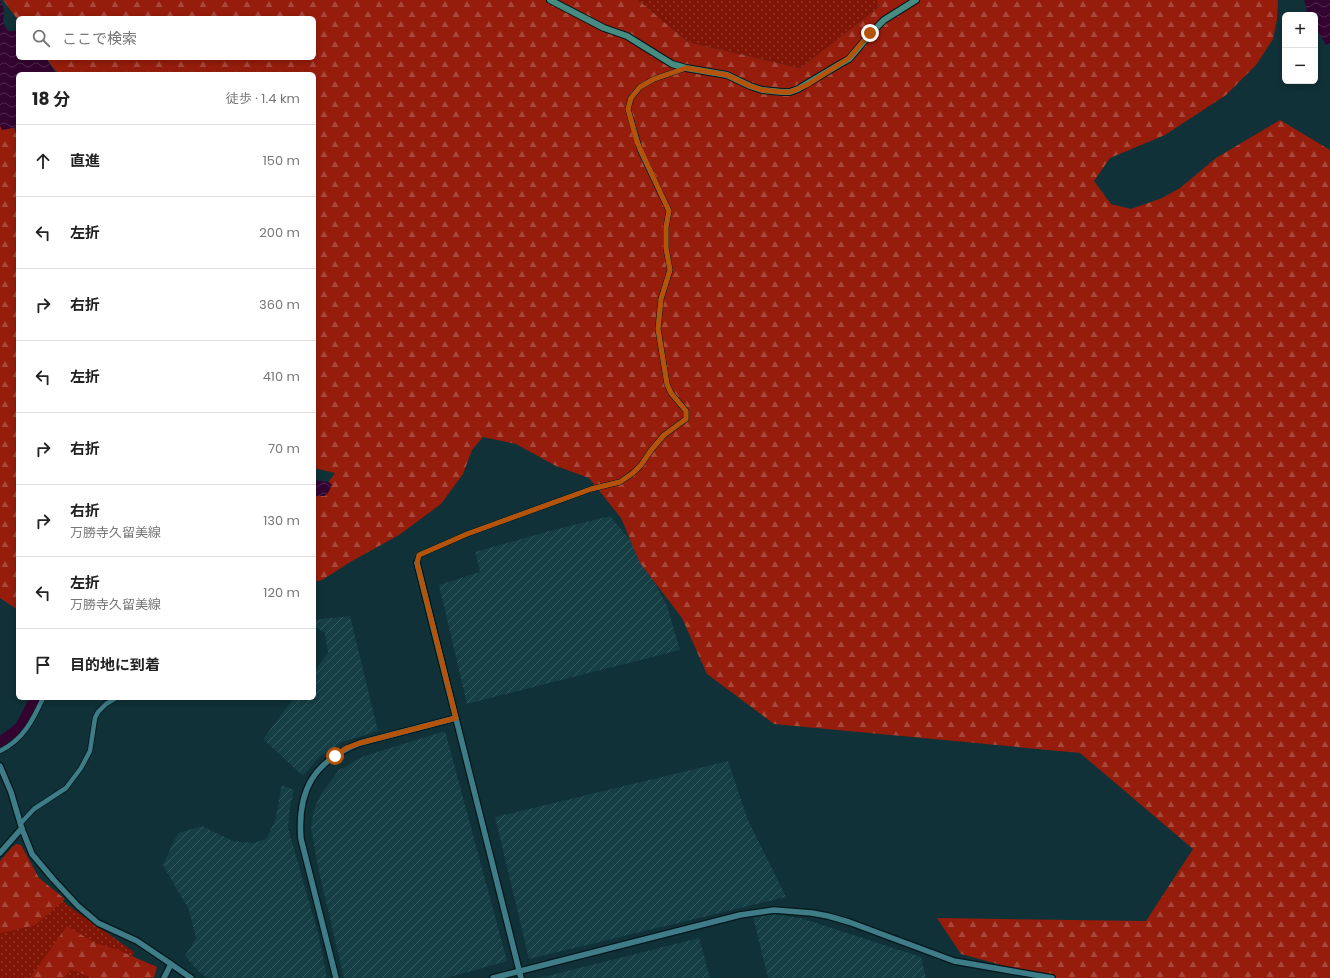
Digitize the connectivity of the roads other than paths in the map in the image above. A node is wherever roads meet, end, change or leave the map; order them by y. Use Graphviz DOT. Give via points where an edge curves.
graph roads {
  1 [pos="550,0"];
  2 [pos="916,0"];
  3 [pos="686,68"];
  4 [pos="417,563"];
  5 [pos="43,700"];
  6 [pos="113,700"];
  7 [pos="456,718"];
  8 [pos="0,751"];
  9 [pos="0,766"];
  10 [pos="21,826"];
  11 [pos="0,853"];
  12 [pos="171,964"];
  13 [pos="520,971"];
  14 [pos="164,978"];
  15 [pos="191,978"];
  16 [pos="336,978"];
  17 [pos="493,978"];
  18 [pos="521,978"];
  19 [pos="1052,978"];
  1 -- 3 [label="main road" via="604,28 627,36 672,64"];
  2 -- 3 [label="main road" via="884,20 849,58 807,85 790,92 762,90 727,75"];
  3 -- 4 [label="street" via="654,79 640,87 631,98 628,109 640,150 669,211 666,248 670,270 661,299 658,329 667,384 686,411 686,419 664,435 641,465 620,482 591,489 467,534 419,555"];
  4 -- 7 [label="street"];
  5 -- 8 [label="street" via="27,729 17,740"];
  6 -- 10 [label="street" via="98,712 95,718 90,751 78,773 66,788 34,809"];
  7 -- 13 [label="street"];
  7 -- 16 [label="street" via="346,748 316,773 306,789 300,813 301,839"];
  9 -- 10 [label="street"];
  10 -- 11 [label="street"];
  10 -- 12 [label="street" via="32,854 78,906 98,923 137,941"];
  12 -- 14 [label="street"];
  12 -- 15 [label="street"];
  13 -- 17 [label="street"];
  13 -- 18 [label="street"];
  13 -- 19 [label="street" via="740,915 790,910 849,922 954,961"];
}
